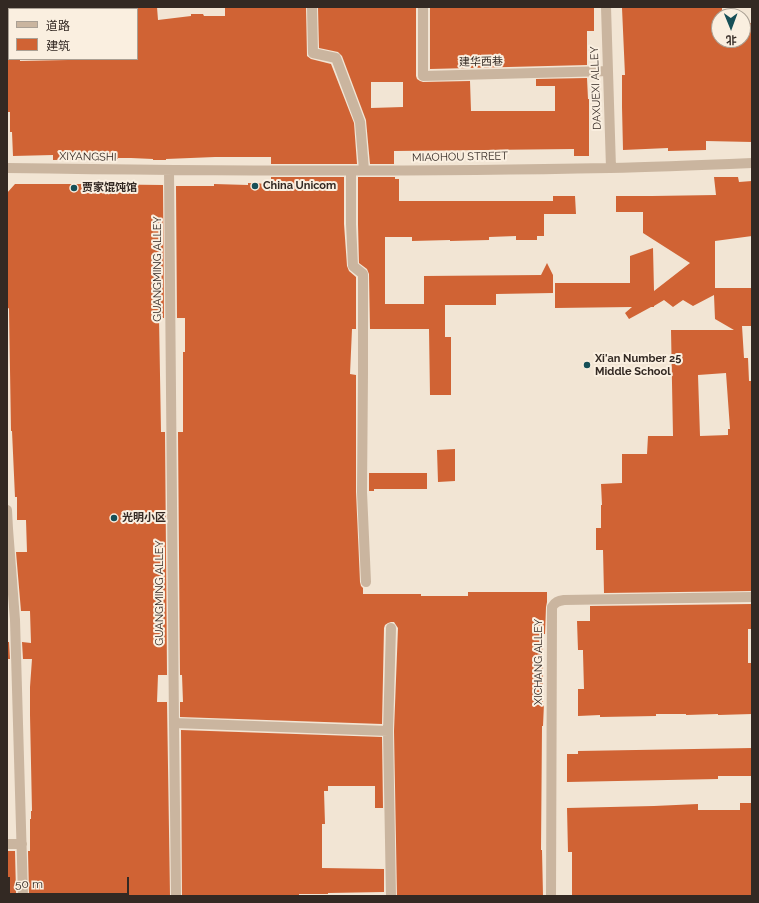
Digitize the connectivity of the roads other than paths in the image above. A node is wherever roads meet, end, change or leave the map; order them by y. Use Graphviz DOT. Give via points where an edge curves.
graph roads {
  1 [pos="312,7"];
  2 [pos="422,7"];
  3 [pos="606,7"];
  4 [pos="608,71"];
  5 [pos="752,163"];
  6 [pos="7,168"];
  7 [pos="611,168"];
  8 [pos="364,170"];
  9 [pos="169,171"];
  10 [pos="351,171"];
  11 [pos="7,510"];
  12 [pos="7,529"];
  13 [pos="366,582"];
  14 [pos="752,597"];
  15 [pos="391,628"];
  16 [pos="174,723"];
  17 [pos="388,731"];
  18 [pos="7,844"];
  19 [pos="22,844"];
  20 [pos="23,896"];
  21 [pos="176,896"];
  22 [pos="391,896"];
  23 [pos="550,896"];
  1 -- 8 [label="street" via="313,54 336,58 360,122"];
  2 -- 4 [label="street, 建华西巷" via="423,76"];
  3 -- 4 [label="street, DAXUEXI ALLEY"];
  4 -- 7 [label="street, DAXUEXI ALLEY"];
  5 -- 7 [label="street, MIAOHOU STREET"];
  6 -- 9 [label="street, XIYANGSHI"];
  7 -- 8 [label="street, MIAOHOU STREET"];
  8 -- 10 [label="street, MIAOHOU STREET"];
  9 -- 10 [label="street, MIAOHOU STREET"];
  9 -- 16 [label="street, GUANGMING ALLEY"];
  10 -- 13 [label="street" via="353,266 363,274 362,492"];
  11 -- 12 [label="street"];
  12 -- 19 [label="street" via="14,620"];
  14 -- 23 [label="street, XICHANG ALLEY" via="564,600 553,604"];
  15 -- 17 [label="street"];
  16 -- 17 [label="street"];
  16 -- 21 [label="street, GUANGMING ALLEY"];
  17 -- 22 [label="street"];
  18 -- 19 [label="street"];
  19 -- 20 [label="street"];
}
